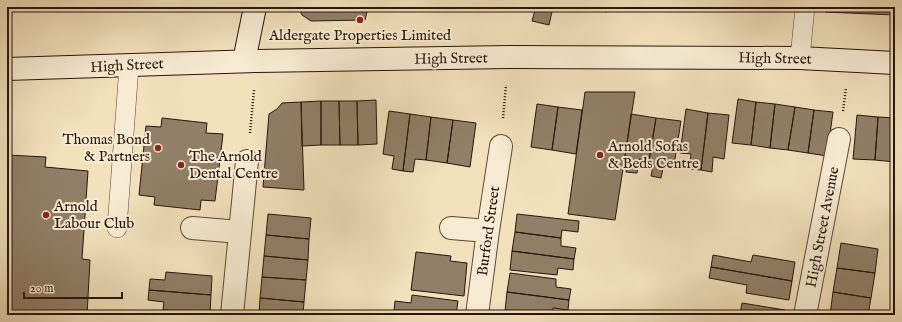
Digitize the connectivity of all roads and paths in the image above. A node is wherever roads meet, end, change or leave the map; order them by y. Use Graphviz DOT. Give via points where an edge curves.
graph roads {
  1 [pos="255,7"];
  2 [pos="806,7"];
  3 [pos="509,57"];
  4 [pos="800,58"];
  5 [pos="850,60"];
  6 [pos="251,61"];
  7 [pos="895,63"];
  8 [pos="129,66"];
  9 [pos="7,69"];
  10 [pos="839,139"];
  11 [pos="501,146"];
  12 [pos="247,161"];
  13 [pos="117,228"];
  14 [pos="192,228"];
  15 [pos="451,228"];
  16 [pos="488,231"];
  17 [pos="240,232"];
  18 [pos="232,315"];
  19 [pos="477,315"];
  20 [pos="805,315"];
  1 -- 6 [label="street"];
  2 -- 4 [label="lane"];
  3 -- 4 [label="street, High Street"];
  3 -- 6 [label="street, High Street"];
  3 -- 11 [label="path"];
  4 -- 5 [label="street, High Street"];
  5 -- 7 [label="street, High Street"];
  5 -- 10 [label="path"];
  6 -- 8 [label="street, High Street"];
  6 -- 12 [label="path"];
  8 -- 9 [label="street, High Street"];
  8 -- 13 [label="lane"];
  10 -- 20 [label="street, High Street Avenue"];
  11 -- 16 [label="street, Burford Street"];
  12 -- 17 [label="street"];
  14 -- 17 [label="street"];
  15 -- 16 [label="street"];
  16 -- 19 [label="street, Burford Street"];
  17 -- 18 [label="street"];
}
